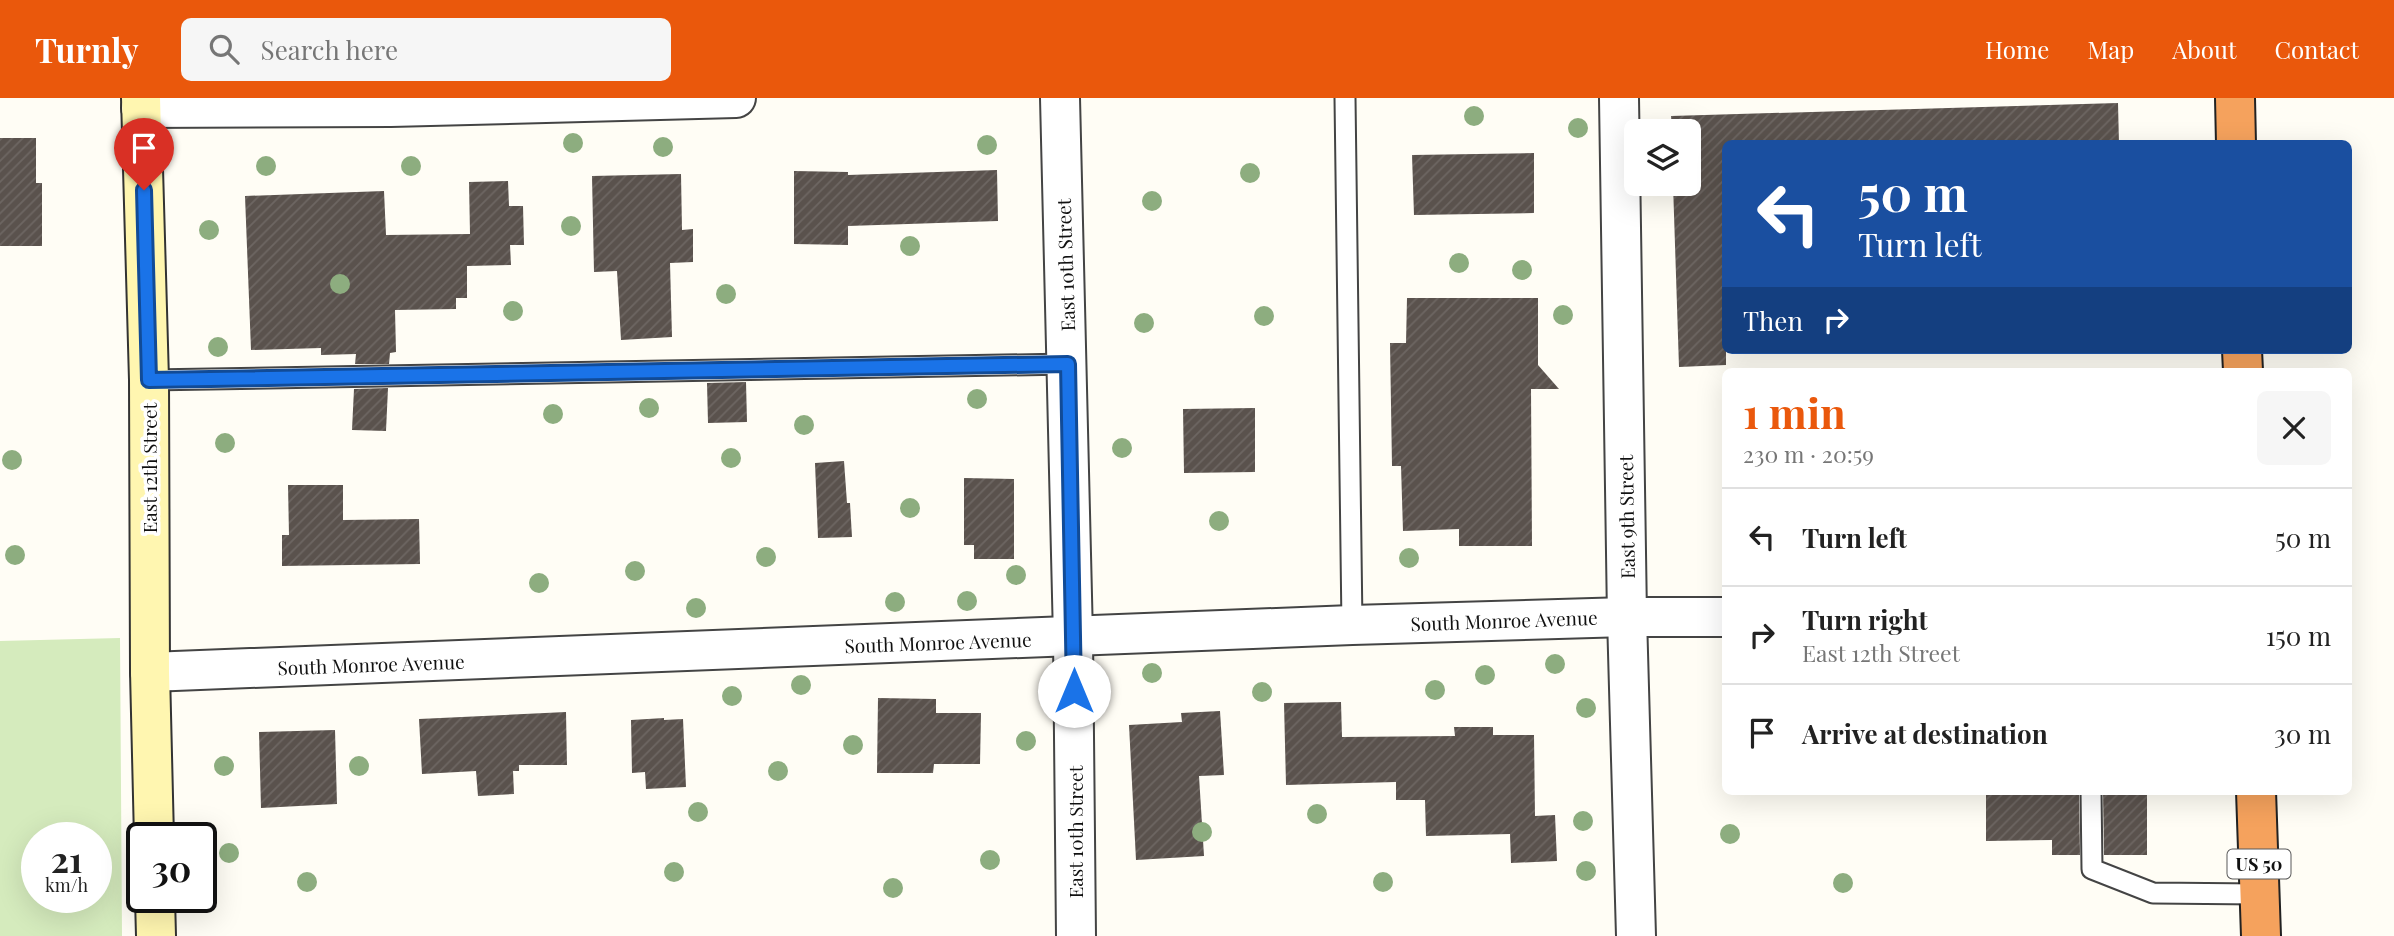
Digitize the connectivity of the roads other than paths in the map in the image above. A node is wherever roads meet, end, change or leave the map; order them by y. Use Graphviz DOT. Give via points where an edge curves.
graph roads {
  1 [pos="736,98"];
  2 [pos="1060,98"];
  3 [pos="1345,98"];
  4 [pos="1619,98"];
  5 [pos="2235,98"];
  6 [pos="141,103"];
  7 [pos="2236,140"];
  8 [pos="1068,364"];
  9 [pos="149,380"];
  10 [pos="1627,617"];
  11 [pos="1722,617"];
  12 [pos="1352,625"];
  13 [pos="1073,637"];
  14 [pos="150,672"];
  15 [pos="2091,795"];
  16 [pos="2256,795"];
  17 [pos="154,822"];
  18 [pos="2259,894"];
  19 [pos="155,913"];
  20 [pos="156,936"];
  21 [pos="1076,936"];
  22 [pos="1636,936"];
  23 [pos="2261,936"];
  1 -- 6 [label="street" via="391,107"];
  2 -- 8 [label="street, East 10th Street"];
  3 -- 12 [label="lane"];
  4 -- 10 [label="street, East 9th Street"];
  5 -- 7 [label="highway"];
  6 -- 9 [label="street, East 12th Street"];
  8 -- 9 [label="lane"];
  8 -- 13 [label="street, East 10th Street"];
  9 -- 14 [label="street, East 12th Street"];
  10 -- 11 [label="street, South Monroe Avenue"];
  10 -- 12 [label="street, South Monroe Avenue"];
  10 -- 22 [label="street, East 9th Street"];
  12 -- 13 [label="street, South Monroe Avenue"];
  13 -- 14 [label="street, South Monroe Avenue"];
  13 -- 21 [label="street, East 10th Street"];
  14 -- 17 [label="street, East 12th Street"];
  15 -- 18 [label="lane" via="2092,869 2152,893"];
  16 -- 18 [label="highway, US 50"];
  18 -- 23 [label="highway, US 50"];
  19 -- 20 [label="street"];
}
